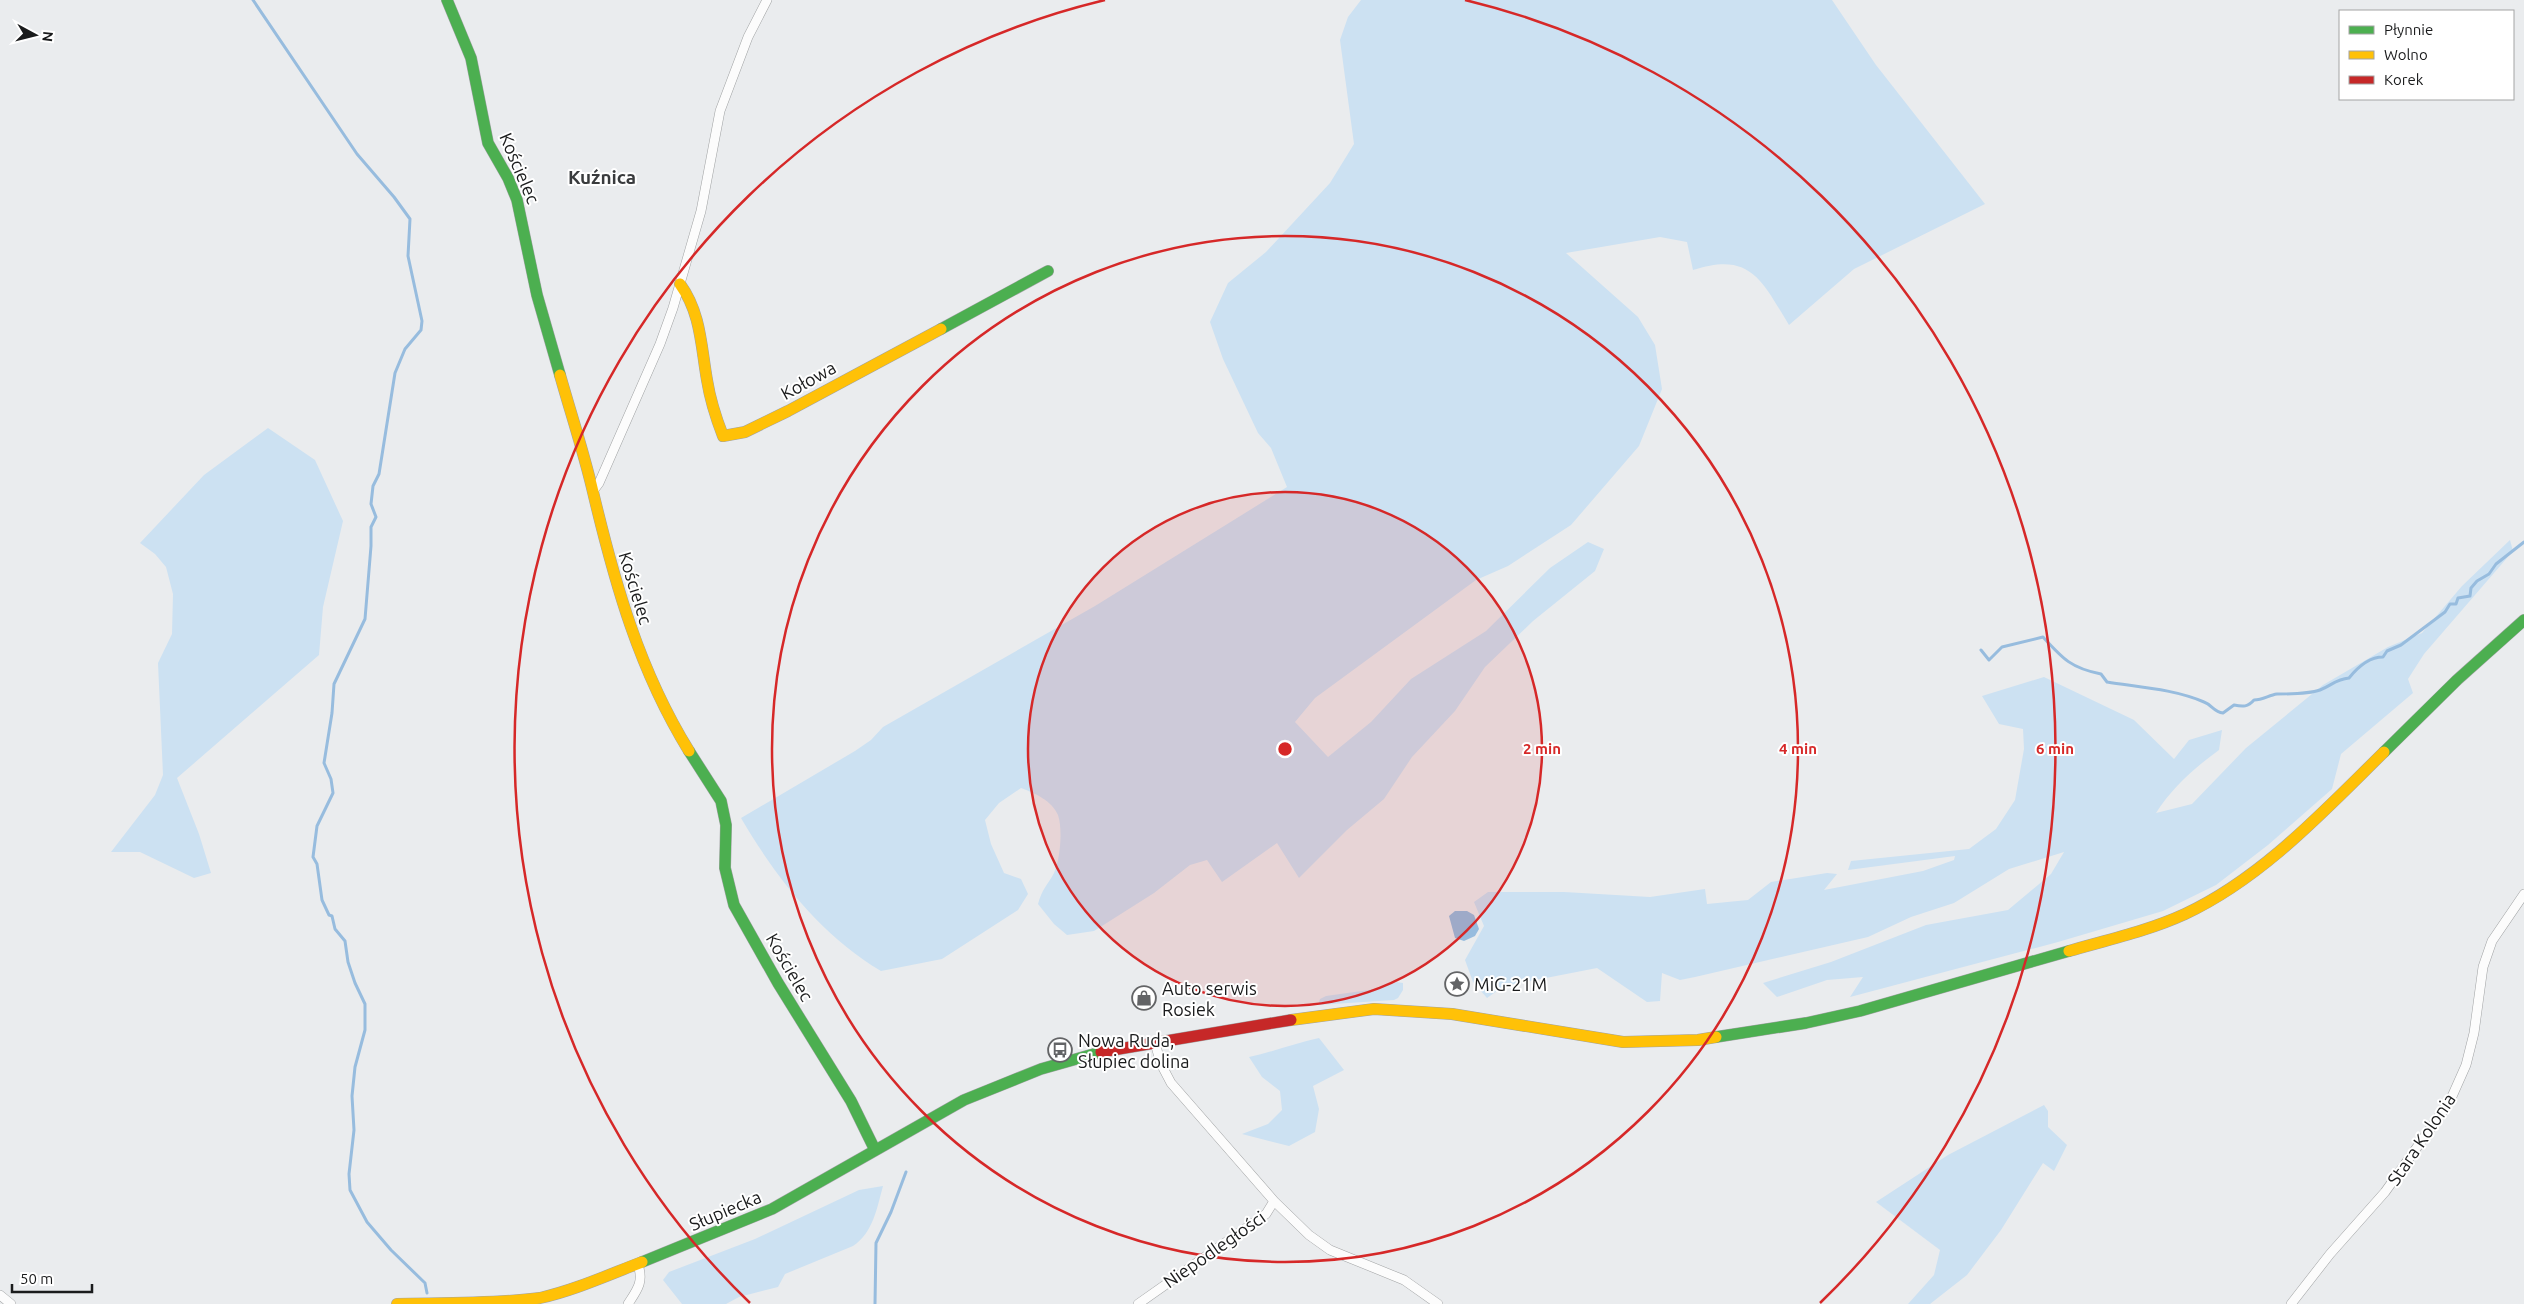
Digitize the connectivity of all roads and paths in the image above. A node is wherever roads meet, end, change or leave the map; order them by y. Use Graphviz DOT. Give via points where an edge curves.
graph roads {
  1 [pos="446,0"];
  2 [pos="767,0"];
  3 [pos="1048,271"];
  4 [pos="680,284"];
  5 [pos="593,490"];
  6 [pos="2524,620"];
  7 [pos="2524,894"];
  8 [pos="1156,1043"];
  9 [pos="875,1150"];
  10 [pos="1274,1202"];
  11 [pos="638,1265"];
  12 [pos="0,1294"];
  13 [pos="11,1304"];
  14 [pos="397,1304"];
  15 [pos="628,1304"];
  16 [pos="1138,1304"];
  17 [pos="1438,1304"];
  18 [pos="2291,1304"];
  1 -- 5 [label="main road, Kościelec" via="471,58 488,143 518,200 537,294"];
  2 -- 4 [label="street" via="748,37 720,111 701,211"];
  3 -- 4 [label="main road, Kołowa" via="788,411 745,432 723,436 709,394 696,310 691,296"];
  4 -- 5 [label="street" via="660,344 599,483"];
  5 -- 9 [label="main road, Kościelec" via="618,591 648,675 666,713 721,800 726,825 725,868 734,905 851,1101"];
  6 -- 8 [label="main road, Słupiecka" via="2457,680 2330,806 2247,878 2185,914 2143,930 1860,1010 1806,1023 1698,1040 1623,1042 1452,1014 1374,1009"];
  7 -- 18 [label="street, Stara Kolonia" via="2492,941 2483,967 2466,1065 2450,1101 2385,1192"];
  8 -- 9 [label="main road, Słupiecka" via="1106,1051 1041,1069 964,1100"];
  8 -- 10 [label="street" via="1161,1064 1172,1083"];
  9 -- 11 [label="main road, Słupiecka" via="772,1209"];
  10 -- 16 [label="street, Niepodległości" via="1266,1214"];
  10 -- 17 [label="street, Niepodległości" via="1330,1250 1404,1280"];
  11 -- 14 [label="main road, Słupiecka" via="539,1298"];
  11 -- 15 [label="street" via="641,1283"];
  12 -- 13 [label="street"];
}
